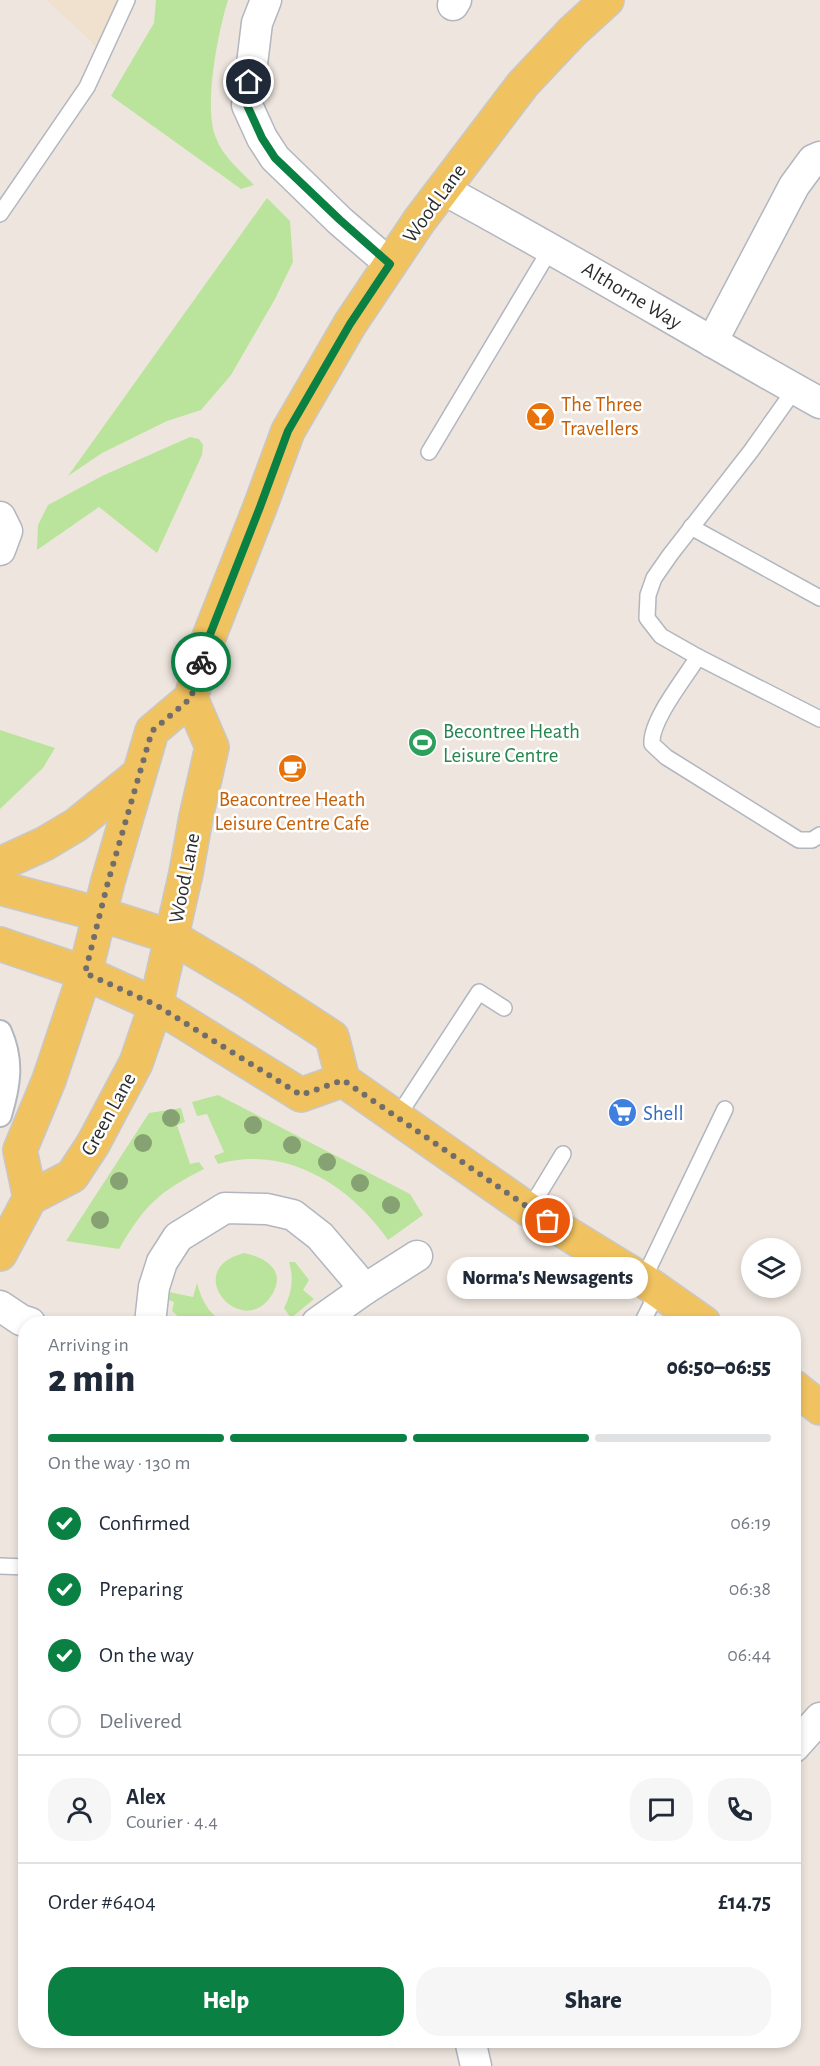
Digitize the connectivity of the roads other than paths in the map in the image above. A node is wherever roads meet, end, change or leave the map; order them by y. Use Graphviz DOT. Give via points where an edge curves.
graph roads {
  1 [pos="127,0"];
  2 [pos="266,0"];
  3 [pos="607,0"];
  4 [pos="820,157"];
  5 [pos="444,190"];
  6 [pos="0,214"];
  7 [pos="551,248"];
  8 [pos="390,264"];
  9 [pos="712,342"];
  10 [pos="807,396"];
  11 [pos="429,452"];
  12 [pos="0,517"];
  13 [pos="691,527"];
  14 [pos="0,550"];
  15 [pos="820,598"];
  16 [pos="698,657"];
  17 [pos="191,698"];
  18 [pos="820,719"];
  19 [pos="139,774"];
  20 [pos="820,835"];
  21 [pos="0,864"];
  22 [pos="0,888"];
  23 [pos="99,914"];
  24 [pos="172,937"];
  25 [pos="0,944"];
  26 [pos="85,973"];
  27 [pos="156,1005"];
  28 [pos="504,1008"];
  29 [pos="0,1032"];
  30 [pos="343,1080"];
  31 [pos="725,1109"];
  32 [pos="0,1115"];
  33 [pos="398,1116"];
  34 [pos="563,1154"];
  35 [pos="30,1198"];
  36 [pos="529,1209"];
  37 [pos="0,1254"];
  38 [pos="417,1256"];
  39 [pos="651,1286"];
  40 [pos="364,1289"];
  41 [pos="0,1306"];
  42 [pos="151,1316"];
  43 [pos="327,1316"];
  44 [pos="644,1316"];
  45 [pos="694,1316"];
  46 [pos="18,1318"];
  47 [pos="801,1393"];
  48 [pos="820,1408"];
  49 [pos="0,1566"];
  50 [pos="18,1567"];
  51 [pos="820,1718"];
  52 [pos="801,1739"];
  53 [pos="472,2048"];
  54 [pos="476,2066"];
  1 -- 6 [label="lane" via="87,87"];
  2 -- 8 [label="street" via="257,23 247,105 262,138 275,158"];
  3 -- 5 [label="main road, Wood Lane" via="523,84"];
  4 -- 9 [label="street" via="813,160 794,186"];
  5 -- 7 [label="street, Althorne Way"];
  5 -- 8 [label="main road, Wood Lane"];
  7 -- 9 [label="street, Althorne Way"];
  7 -- 11 [label="lane"];
  8 -- 17 [label="main road, Wood Lane" via="288,431 207,642"];
  9 -- 10 [label="street, Althorne Way"];
  10 -- 13 [label="lane" via="751,451"];
  12 -- 14 [label="street" via="7,531"];
  13 -- 15 [label="lane"];
  13 -- 16 [label="lane" via="654,578 647,618 661,636"];
  16 -- 18 [label="lane"];
  16 -- 20 [label="lane" via="657,720 652,744 666,757 799,840 812,840"];
  17 -- 19 [label="main road" via="152,731"];
  17 -- 24 [label="main road, Wood Lane" via="212,747"];
  19 -- 21 [label="main road" via="76,825"];
  19 -- 23 [label="main road"];
  22 -- 23 [label="main road"];
  23 -- 24 [label="main road"];
  23 -- 26 [label="main road"];
  24 -- 27 [label="main road, Green Lane"];
  24 -- 30 [label="main road, Wood Lane" via="332,1037"];
  25 -- 26 [label="main road"];
  26 -- 27 [label="main road"];
  26 -- 35 [label="main road" via="49,1080 20,1150"];
  27 -- 30 [label="main road" via="301,1095"];
  27 -- 35 [label="main road, Green Lane" via="136,1063 105,1124 72,1176"];
  28 -- 33 [label="lane" via="479,992"];
  29 -- 32 [label="street" via="7,1046 9,1086"];
  30 -- 33 [label="main road"];
  31 -- 39 [label="lane"];
  33 -- 36 [label="main road"];
  34 -- 36 [label="lane"];
  35 -- 37 [label="main road"];
  36 -- 39 [label="main road"];
  38 -- 40 [label="street"];
  39 -- 44 [label="lane"];
  39 -- 45 [label="main road"];
  40 -- 42 [label="street" via="320,1236 293,1215 267,1209 225,1208 178,1238 162,1262"];
  40 -- 43 [label="street"];
  41 -- 46 [label="street"];
  47 -- 48 [label="main road"];
  49 -- 50 [label="lane"];
  51 -- 52 [label="street"];
  53 -- 54 [label="street"];
}
